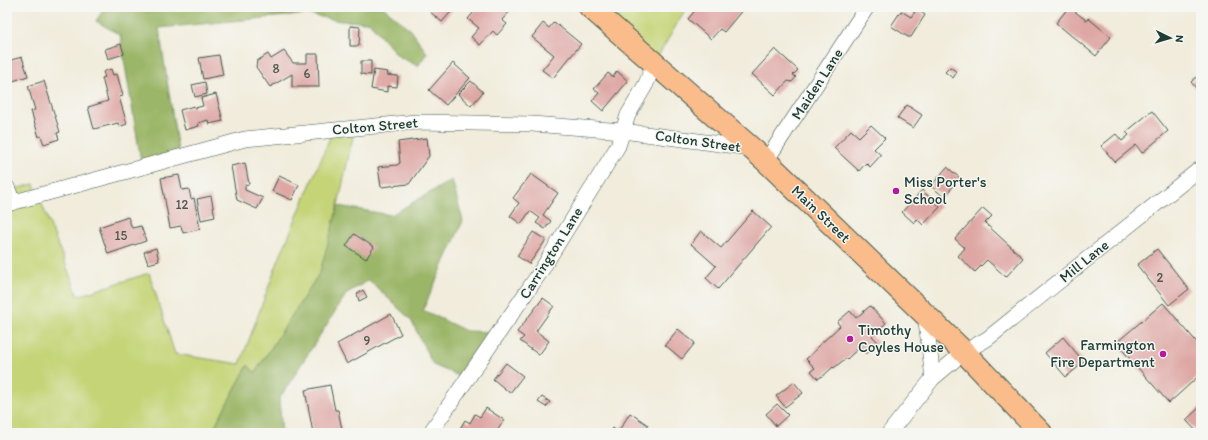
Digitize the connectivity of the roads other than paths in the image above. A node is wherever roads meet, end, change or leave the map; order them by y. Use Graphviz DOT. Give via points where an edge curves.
graph roads {
  1 [pos="590,7"];
  2 [pos="867,7"];
  3 [pos="654,63"];
  4 [pos="623,130"];
  5 [pos="759,154"];
  6 [pos="1201,168"];
  7 [pos="7,187"];
  8 [pos="10,203"];
  9 [pos="926,314"];
  10 [pos="964,352"];
  11 [pos="933,378"];
  12 [pos="430,433"];
  13 [pos="889,433"];
  14 [pos="1041,433"];
  1 -- 3 [label="highway, Main Street"];
  2 -- 5 [label="street, Maiden Lane"];
  3 -- 4 [label="street, Carrington Lane"];
  3 -- 5 [label="highway, Main Street"];
  4 -- 5 [label="street, Colton Street"];
  4 -- 8 [label="street, Colton Street" via="532,124 416,122 245,139"];
  4 -- 12 [label="street, Carrington Lane" via="620,143 539,274"];
  5 -- 9 [label="highway, Main Street"];
  6 -- 10 [label="street, Mill Lane" via="987,339"];
  7 -- 8 [label="street"];
  9 -- 10 [label="highway, Main Street"];
  9 -- 11 [label="street"];
  10 -- 11 [label="street, Mill Lane"];
  10 -- 14 [label="highway, Main Street"];
  11 -- 13 [label="street, Mill Lane"];
}
